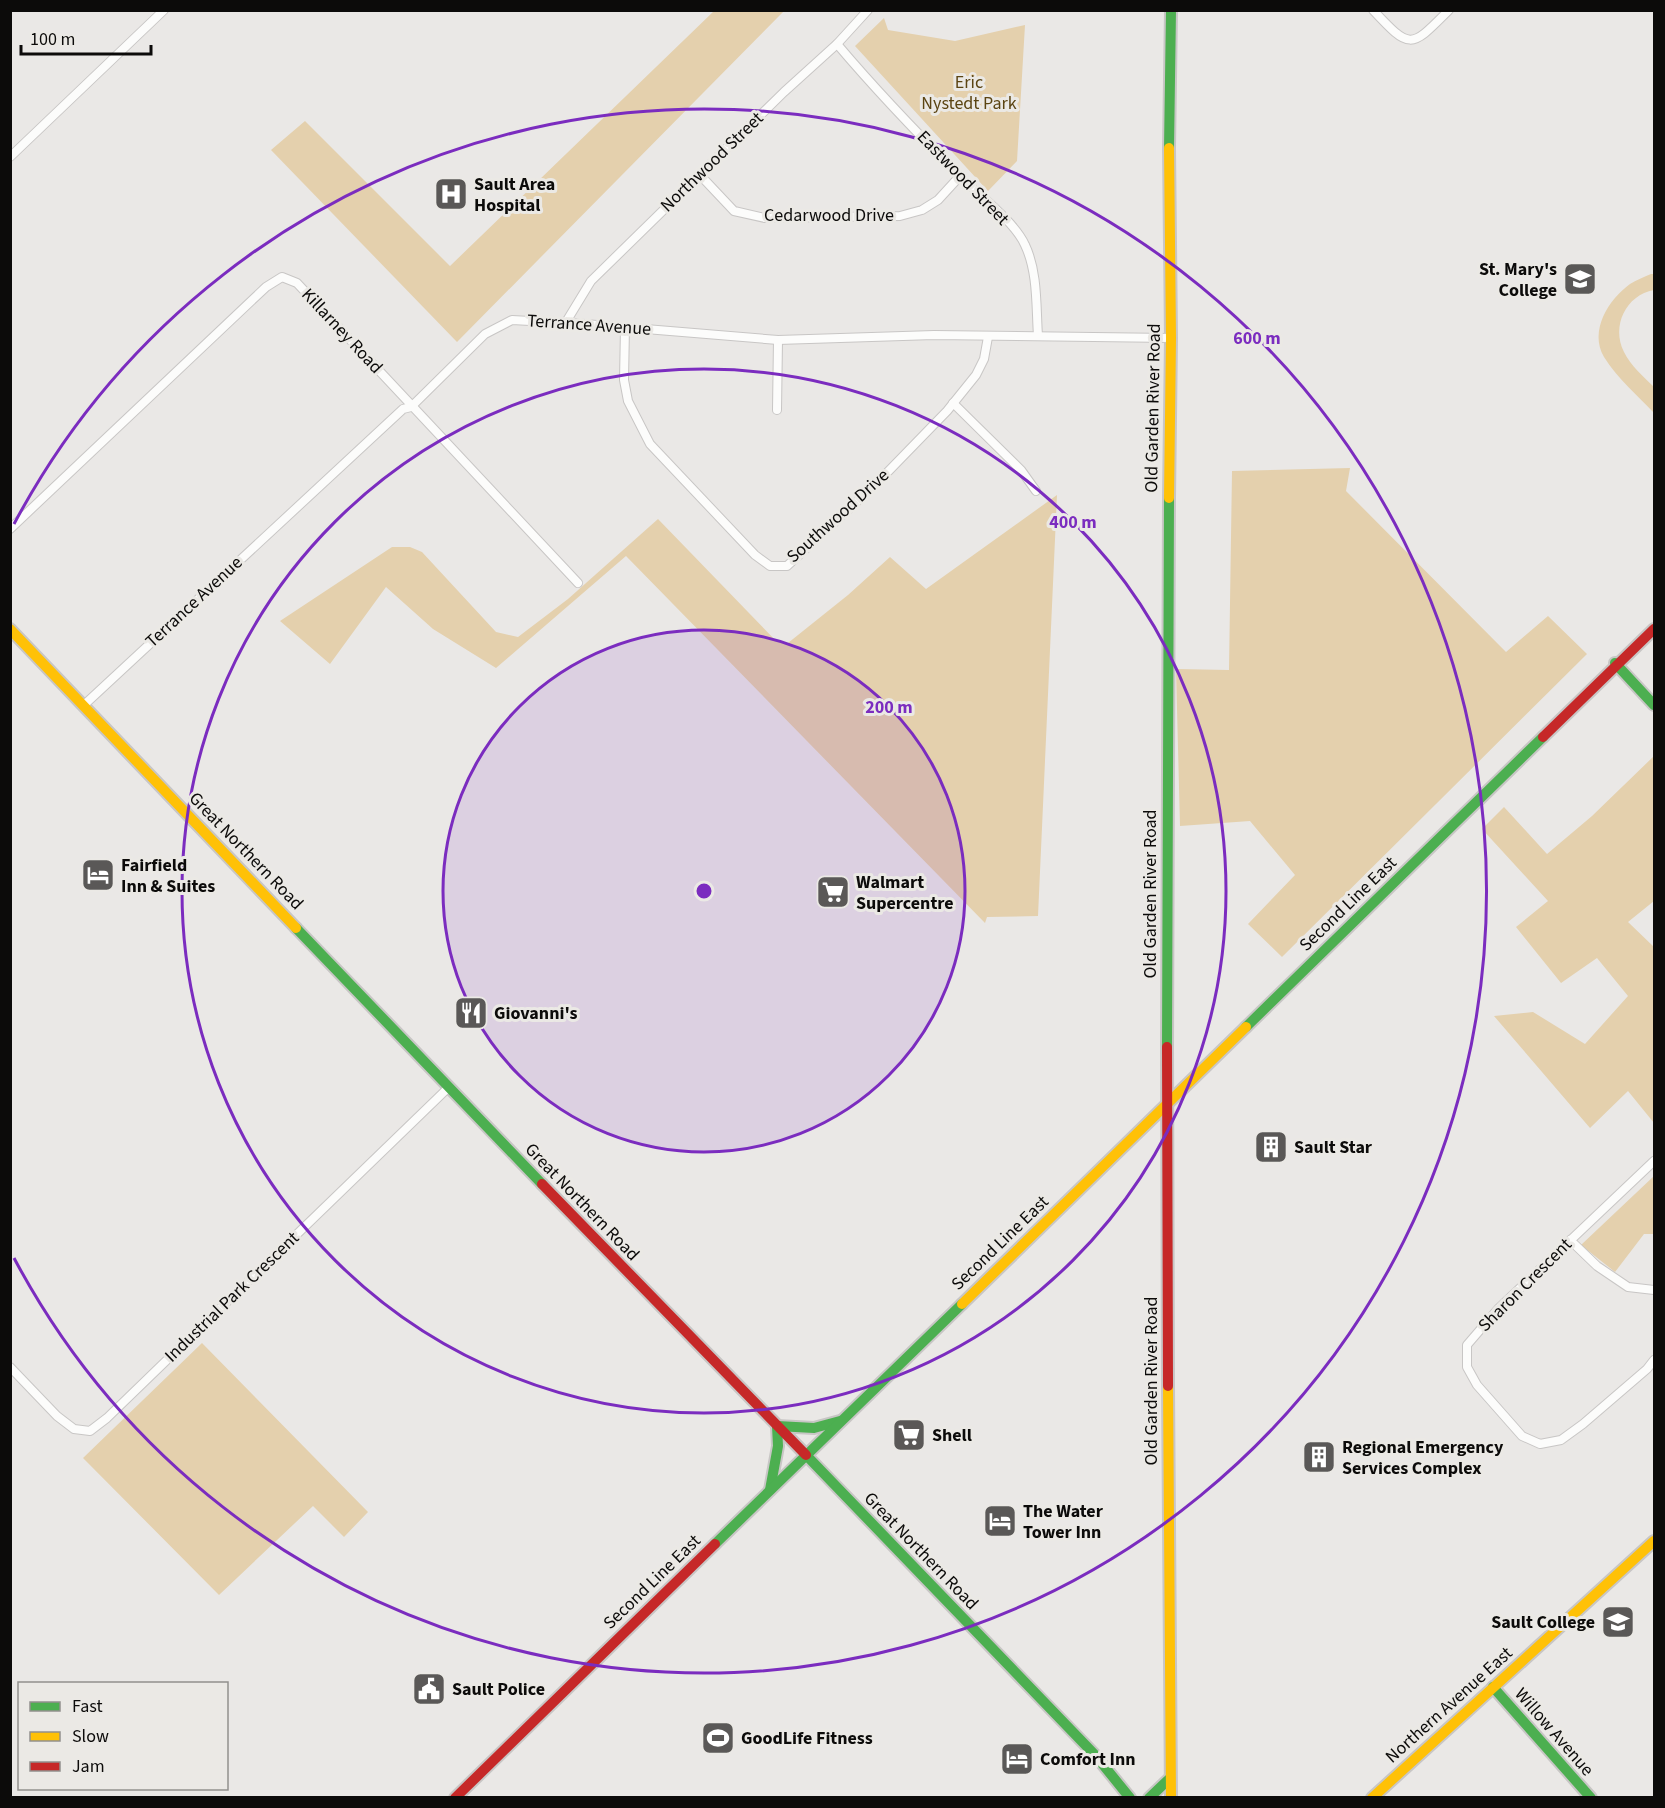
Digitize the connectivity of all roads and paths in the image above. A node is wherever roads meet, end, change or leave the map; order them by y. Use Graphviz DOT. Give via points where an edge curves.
graph roads {
  1 [pos="164,10"];
  2 [pos="868,10"];
  3 [pos="1171,10"];
  4 [pos="1373,10"];
  5 [pos="1449,10"];
  6 [pos="837,44"];
  7 [pos="10,157"];
  8 [pos="700,175"];
  9 [pos="960,176"];
  10 [pos="566,322"];
  11 [pos="625,327"];
  12 [pos="1038,336"];
  13 [pos="988,337"];
  14 [pos="1171,338"];
  15 [pos="778,340"];
  16 [pos="953,403"];
  17 [pos="411,407"];
  18 [pos="777,410"];
  19 [pos="1036,491"];
  20 [pos="10,530"];
  21 [pos="578,583"];
  22 [pos="1654,627"];
  23 [pos="10,629"];
  24 [pos="1616,664"];
  25 [pos="84,705"];
  26 [pos="1654,705"];
  27 [pos="449,1087"];
  28 [pos="1167,1103"];
  29 [pos="1654,1161"];
  30 [pos="1570,1240"];
  31 [pos="1654,1290"];
  32 [pos="1654,1360"];
  33 [pos="10,1367"];
  34 [pos="842,1421"];
  35 [pos="777,1426"];
  36 [pos="806,1455"];
  37 [pos="770,1490"];
  38 [pos="1654,1541"];
  39 [pos="1493,1687"];
  40 [pos="1170,1779"];
  41 [pos="1169,1796"];
  42 [pos="1585,1796"];
  43 [pos="455,1797"];
  44 [pos="1130,1797"];
  45 [pos="1149,1797"];
  46 [pos="1372,1797"];
  1 -- 7 [label="street"];
  2 -- 6 [label="street, Northwood Street"];
  3 -- 14 [label="main road, Old Garden River Road"];
  4 -- 5 [label="street" via="1397,36 1409,40 1420,39"];
  6 -- 8 [label="street, Northwood Street"];
  6 -- 9 [label="street, Eastwood Street"];
  8 -- 9 [label="street, Cedarwood Drive" via="734,211 765,218 900,216 938,201"];
  8 -- 10 [label="street, Northwood Street" via="591,281"];
  9 -- 12 [label="street, Eastwood Street" via="1024,242 1032,261"];
  10 -- 11 [label="street, Terrance Avenue"];
  10 -- 17 [label="street, Terrance Avenue" via="512,320 485,334"];
  11 -- 15 [label="street, Terrance Avenue"];
  11 -- 16 [label="street, Southwood Drive" via="624,380 628,401 650,444 770,566 787,566 875,485"];
  12 -- 13 [label="street, Terrance Avenue"];
  12 -- 14 [label="street, Terrance Avenue"];
  13 -- 15 [label="street, Terrance Avenue"];
  13 -- 16 [label="street, Southwood Drive" via="976,375"];
  14 -- 28 [label="main road, Old Garden River Road"];
  15 -- 18 [label="street"];
  16 -- 19 [label="street" via="1021,470"];
  17 -- 20 [label="street, Killarney Road" via="297,283 282,277 266,287"];
  17 -- 21 [label="street, Killarney Road"];
  17 -- 25 [label="street, Terrance Avenue" via="403,409"];
  22 -- 24 [label="main road, Second Line East"];
  23 -- 25 [label="main road, Great Northern Road"];
  24 -- 26 [label="main road"];
  24 -- 28 [label="main road, Second Line East"];
  25 -- 27 [label="main road, Great Northern Road"];
  27 -- 33 [label="street, Industrial Park Crescent" via="107,1419 90,1431 74,1429 57,1416"];
  27 -- 35 [label="main road, Great Northern Road"];
  28 -- 34 [label="main road, Second Line East"];
  28 -- 40 [label="main road, Old Garden River Road"];
  29 -- 30 [label="street, Sharon Crescent"];
  30 -- 31 [label="street" via="1597,1266 1628,1287"];
  30 -- 32 [label="street, Sharon Crescent" via="1498,1308 1467,1345 1467,1367 1478,1385 1522,1436 1540,1444 1561,1440 1583,1424"];
  34 -- 35 [label="main road" via="814,1428"];
  34 -- 36 [label="main road, Second Line East"];
  35 -- 36 [label="main road, Great Northern Road"];
  35 -- 37 [label="main road" via="778,1446"];
  36 -- 37 [label="main road, Second Line East"];
  36 -- 44 [label="main road, Great Northern Road" via="1096,1756"];
  37 -- 43 [label="main road, Second Line East"];
  38 -- 39 [label="main road, Northern Avenue East"];
  39 -- 42 [label="main road, Willow Avenue"];
  39 -- 46 [label="main road, Northern Avenue East"];
  40 -- 41 [label="main road, Old Garden River Road"];
  40 -- 45 [label="main road"];
}
